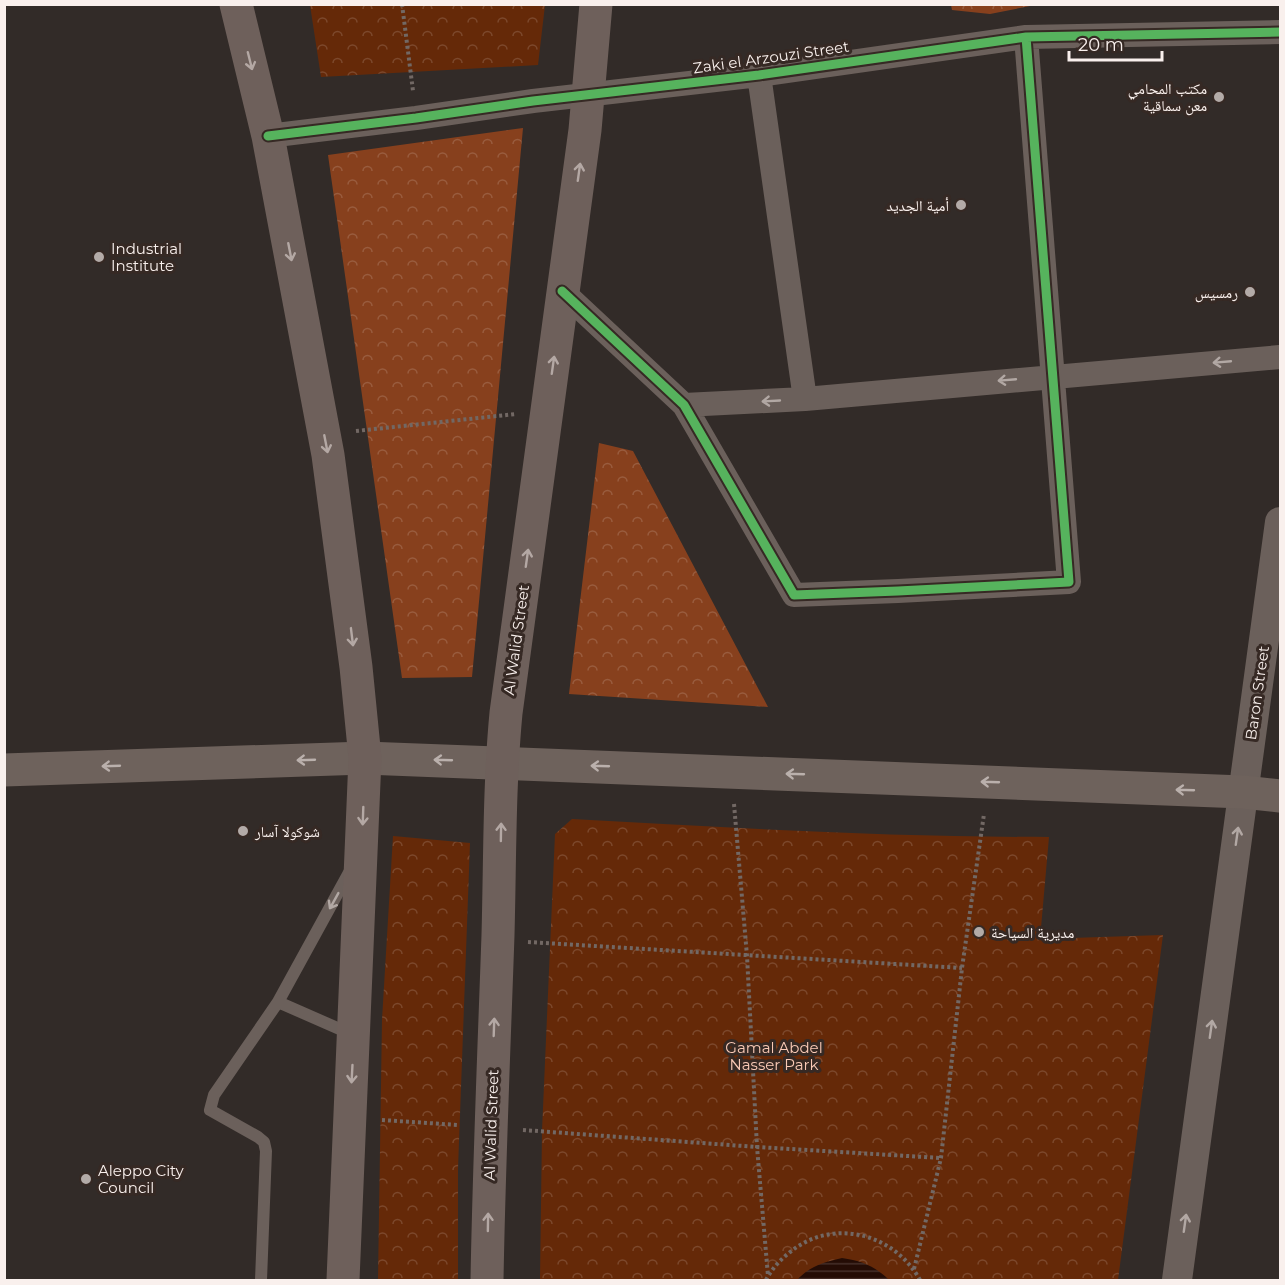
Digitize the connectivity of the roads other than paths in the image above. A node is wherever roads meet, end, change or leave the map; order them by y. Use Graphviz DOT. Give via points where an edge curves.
graph roads {
  1 [pos="236,4"];
  2 [pos="596,4"];
  3 [pos="1281,32"];
  4 [pos="1026,37"];
  5 [pos="759,75"];
  6 [pos="588,96"];
  7 [pos="268,136"];
  8 [pos="562,291"];
  9 [pos="1281,357"];
  10 [pos="1053,376"];
  11 [pos="805,399"];
  12 [pos="684,405"];
  13 [pos="1281,522"];
  14 [pos="1278,569"];
  15 [pos="365,758"];
  16 [pos="502,762"];
  17 [pos="4,770"];
  18 [pos="1243,792"];
  19 [pos="1281,796"];
  20 [pos="362,849"];
  21 [pos="278,1002"];
  22 [pos="354,1035"];
  23 [pos="340,1271"];
  24 [pos="261,1281"];
  25 [pos="487,1281"];
  26 [pos="1177,1281"];
  1 -- 7 [label="main road, one-way"];
  2 -- 6 [label="main road, Al Walid Street"];
  3 -- 4 [label="street, Zaki el Arzouzi Street"];
  4 -- 5 [label="street, Zaki el Arzouzi Street"];
  4 -- 10 [label="street"];
  5 -- 6 [label="street, Zaki el Arzouzi Street"];
  5 -- 11 [label="street"];
  6 -- 7 [label="street, Zaki el Arzouzi Street"];
  8 -- 6 [label="main road, Al Walid Street, one-way"];
  7 -- 15 [label="main road, one-way" via="324,434"];
  8 -- 12 [label="street"];
  16 -- 8 [label="main road, Al Walid Street, one-way"];
  9 -- 10 [label="street, one-way"];
  10 -- 11 [label="street, one-way"];
  10 -- 12 [label="street" via="1069,582 794,595"];
  11 -- 12 [label="street, one-way"];
  13 -- 14 [label="street, Baron Street"];
  14 -- 18 [label="street, Baron Street"];
  16 -- 15 [label="main road, one-way"];
  15 -- 17 [label="main road, one-way"];
  15 -- 20 [label="main road, one-way"];
  18 -- 16 [label="main road, one-way"];
  25 -- 16 [label="main road, Al Walid Street, one-way"];
  18 -- 19 [label="main road"];
  26 -- 18 [label="street, Baron Street, one-way"];
  20 -- 21 [label="lane, one-way"];
  20 -- 22 [label="main road"];
  21 -- 22 [label="lane"];
  21 -- 24 [label="lane" via="214,1095 210,1110 264,1142"];
  22 -- 23 [label="main road, one-way"];
}
